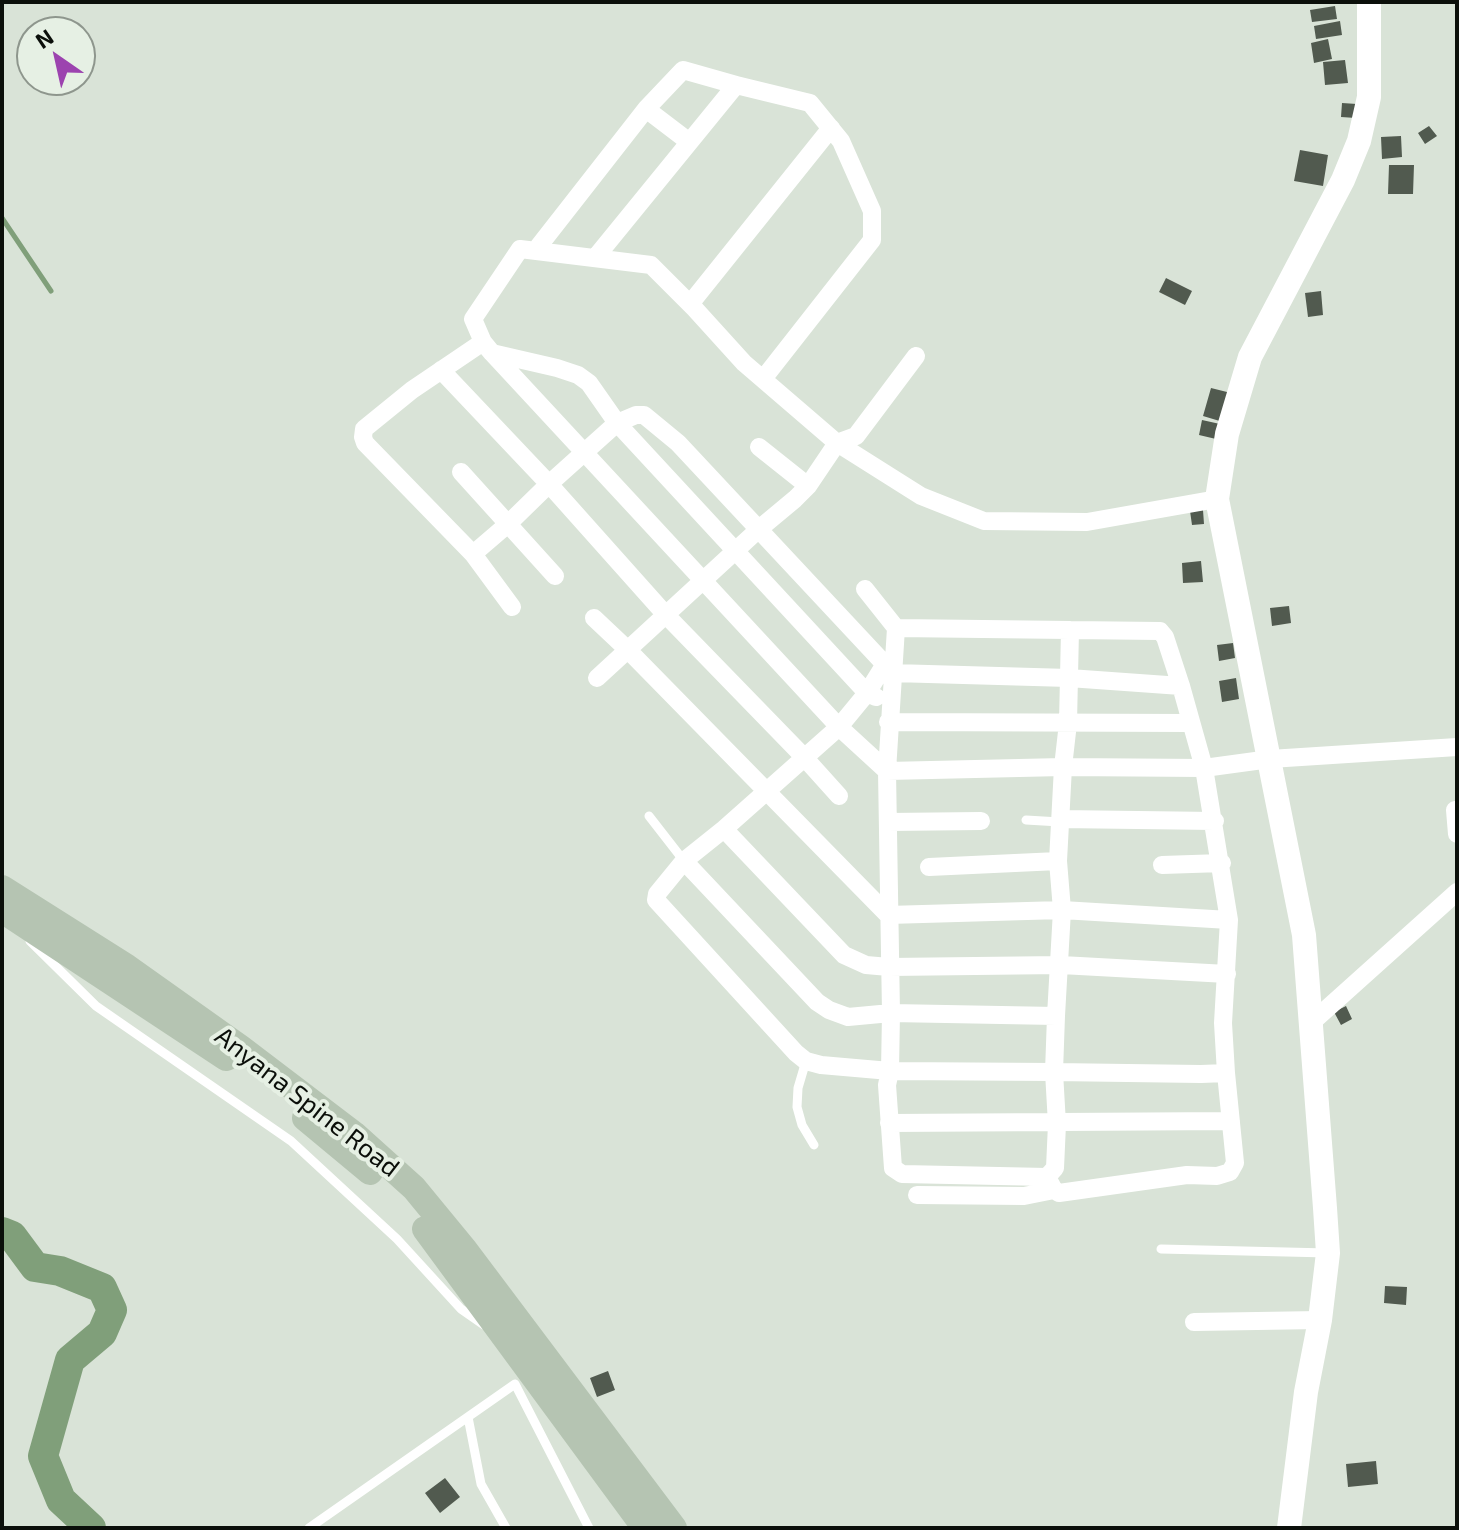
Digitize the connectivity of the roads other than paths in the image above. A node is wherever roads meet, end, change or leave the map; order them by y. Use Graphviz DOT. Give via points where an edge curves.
graph roads {
  1 [pos="1369,2"];
  2 [pos="736,85"];
  3 [pos="646,109"];
  4 [pos="831,128"];
  5 [pos="688,141"];
  6 [pos="535,251"];
  7 [pos="595,258"];
  8 [pos="690,304"];
  9 [pos="488,348"];
  10 [pos="916,356"];
  11 [pos="441,370"];
  12 [pos="763,379"];
  13 [pos="617,423"];
  14 [pos="837,443"];
  15 [pos="759,447"];
  16 [pos="584,452"];
  17 [pos="461,472"];
  18 [pos="549,484"];
  19 [pos="808,486"];
  20 [pos="1217,499"];
  21 [pos="508,524"];
  22 [pos="759,529"];
  23 [pos="736,552"];
  24 [pos="473,554"];
  25 [pos="555,576"];
  26 [pos="706,580"];
  27 [pos="865,589"];
  28 [pos="512,607"];
  29 [pos="665,614"];
  30 [pos="594,618"];
  31 [pos="896,628"];
  32 [pos="1070,630"];
  33 [pos="629,651"];
  34 [pos="889,668"];
  35 [pos="597,678"];
  36 [pos="1069,678"];
  37 [pos="1181,686"];
  38 [pos="867,693"];
  39 [pos="890,701"];
  40 [pos="888,722"];
  41 [pos="1068,723"];
  42 [pos="1190,723"];
  43 [pos="839,727"];
  44 [pos="1457,747"];
  45 [pos="803,756"];
  46 [pos="1270,759"];
  47 [pos="1063,767"];
  48 [pos="1204,768"];
  49 [pos="887,771"];
  50 [pos="766,791"];
  51 [pos="839,796"];
  52 [pos="1455,810"];
  53 [pos="649,816"];
  54 [pos="1026,820"];
  55 [pos="981,821"];
  56 [pos="1060,821"];
  57 [pos="1215,821"];
  58 [pos="888,822"];
  59 [pos="724,829"];
  60 [pos="1457,834"];
  61 [pos="684,861"];
  62 [pos="1058,861"];
  63 [pos="1222,863"];
  64 [pos="1162,865"];
  65 [pos="929,867"];
  66 [pos="2,888"];
  67 [pos="1457,892"];
  68 [pos="1062,910"];
  69 [pos="2,911"];
  70 [pos="888,915"];
  71 [pos="1229,920"];
  72 [pos="1061,965"];
  73 [pos="889,967"];
  74 [pos="1227,974"];
  75 [pos="891,1013"];
  76 [pos="1056,1016"];
  77 [pos="1311,1023"];
  78 [pos="806,1061"];
  79 [pos="890,1071"];
  80 [pos="1054,1072"];
  81 [pos="1226,1073"];
  82 [pos="1231,1121"];
  83 [pos="889,1123"];
  84 [pos="1057,1124"];
  85 [pos="814,1145"];
  86 [pos="1051,1183"];
  87 [pos="917,1195"];
  88 [pos="1161,1249"];
  89 [pos="1328,1253"];
  90 [pos="1320,1320"];
  91 [pos="1194,1322"];
  92 [pos="468,1417"];
  93 [pos="309,1528"];
  94 [pos="506,1528"];
  95 [pos="589,1528"];
  96 [pos="645,1528"];
  97 [pos="674,1528"];
  98 [pos="1289,1528"];
  1 -- 20 [label="street" via="1369,97 1359,141 1250,357 1227,434"];
  2 -- 3 [label="street" via="683,70"];
  2 -- 4 [label="street" via="810,103"];
  2 -- 5 [label="street"];
  3 -- 5 [label="street"];
  3 -- 6 [label="street"];
  4 -- 8 [label="street"];
  4 -- 12 [label="street" via="872,211 872,240"];
  5 -- 7 [label="street"];
  6 -- 7 [label="street"];
  6 -- 9 [label="street" via="520,249 473,319"];
  7 -- 8 [label="street" via="651,265"];
  8 -- 12 [label="street"];
  9 -- 11 [label="street"];
  9 -- 13 [label="street" via="578,375"];
  9 -- 16 [label="street"];
  10 -- 14 [label="street" via="856,436"];
  11 -- 18 [label="street"];
  11 -- 24 [label="street" via="364,429 363,437"];
  12 -- 14 [label="street"];
  13 -- 16 [label="street"];
  13 -- 22 [label="street" via="644,415 678,443"];
  13 -- 23 [label="street"];
  14 -- 19 [label="street"];
  14 -- 20 [label="street" via="921,496 984,521 1087,522"];
  15 -- 19 [label="street"];
  16 -- 18 [label="street"];
  16 -- 26 [label="street"];
  17 -- 21 [label="street"];
  18 -- 21 [label="street"];
  18 -- 29 [label="street"];
  19 -- 22 [label="street"];
  20 -- 46 [label="street"];
  21 -- 24 [label="street"];
  21 -- 25 [label="street"];
  22 -- 23 [label="street"];
  22 -- 34 [label="street"];
  23 -- 26 [label="street"];
  23 -- 38 [label="street"];
  24 -- 28 [label="street"];
  26 -- 29 [label="street"];
  26 -- 43 [label="street"];
  27 -- 31 [label="street"];
  29 -- 33 [label="street"];
  29 -- 45 [label="street"];
  30 -- 33 [label="street"];
  31 -- 32 [label="street"];
  31 -- 34 [label="street"];
  32 -- 36 [label="street"];
  32 -- 37 [label="street" via="1160,631"];
  33 -- 35 [label="street"];
  33 -- 50 [label="street"];
  34 -- 36 [label="street"];
  34 -- 38 [label="street"];
  34 -- 39 [label="street"];
  36 -- 37 [label="street"];
  36 -- 41 [label="street"];
  37 -- 42 [label="street"];
  38 -- 39 [label="street"];
  38 -- 43 [label="street"];
  39 -- 40 [label="street"];
  40 -- 41 [label="street"];
  40 -- 49 [label="street"];
  41 -- 42 [label="street"];
  41 -- 47 [label="street"];
  42 -- 48 [label="street"];
  43 -- 45 [label="street"];
  43 -- 49 [label="street"];
  44 -- 46 [label="street"];
  45 -- 50 [label="street"];
  45 -- 51 [label="street"];
  46 -- 48 [label="street"];
  46 -- 77 [label="street" via="1304,935"];
  47 -- 48 [label="street"];
  47 -- 49 [label="street"];
  47 -- 56 [label="street"];
  48 -- 57 [label="street"];
  49 -- 58 [label="street"];
  50 -- 59 [label="street"];
  50 -- 70 [label="street"];
  52 -- 60 [label="street"];
  53 -- 61 [label="lane"];
  54 -- 56 [label="lane"];
  55 -- 58 [label="street"];
  56 -- 57 [label="street"];
  56 -- 62 [label="street"];
  57 -- 63 [label="street"];
  58 -- 70 [label="street"];
  59 -- 61 [label="street"];
  59 -- 73 [label="street" via="844,955"];
  61 -- 75 [label="street" via="817,1002 848,1017"];
  61 -- 78 [label="street" via="656,900"];
  62 -- 65 [label="street"];
  62 -- 68 [label="street"];
  63 -- 64 [label="street"];
  63 -- 71 [label="street"];
  66 -- 97 [label="main road, Anyana Spine Road" via="241,1048 354,1134 414,1188"];
  67 -- 77 [label="street"];
  68 -- 70 [label="street"];
  68 -- 71 [label="street"];
  68 -- 72 [label="street"];
  69 -- 96 [label="main road, Anyana Spine Road" via="231,1061 403,1201"];
  70 -- 73 [label="street"];
  71 -- 74 [label="street"];
  72 -- 73 [label="street"];
  72 -- 74 [label="street"];
  72 -- 76 [label="street"];
  73 -- 75 [label="street"];
  74 -- 81 [label="street"];
  75 -- 76 [label="street"];
  75 -- 79 [label="street"];
  76 -- 80 [label="street"];
  77 -- 89 [label="street"];
  78 -- 79 [label="street"];
  78 -- 85 [label="lane" via="797,1107"];
  79 -- 80 [label="street"];
  79 -- 83 [label="street"];
  80 -- 81 [label="street"];
  80 -- 84 [label="street"];
  81 -- 82 [label="street"];
  82 -- 84 [label="street"];
  82 -- 86 [label="street" via="1235,1163 1230,1172 1059,1193"];
  83 -- 84 [label="street"];
  83 -- 86 [label="street" via="893,1168 902,1174"];
  84 -- 86 [label="street"];
  86 -- 87 [label="street" via="1024,1196"];
  88 -- 89 [label="lane"];
  89 -- 90 [label="street"];
  90 -- 91 [label="street"];
  90 -- 98 [label="street"];
  92 -- 93 [label="lane"];
  92 -- 94 [label="lane" via="481,1484"];
  92 -- 95 [label="lane" via="515,1384"];
}
